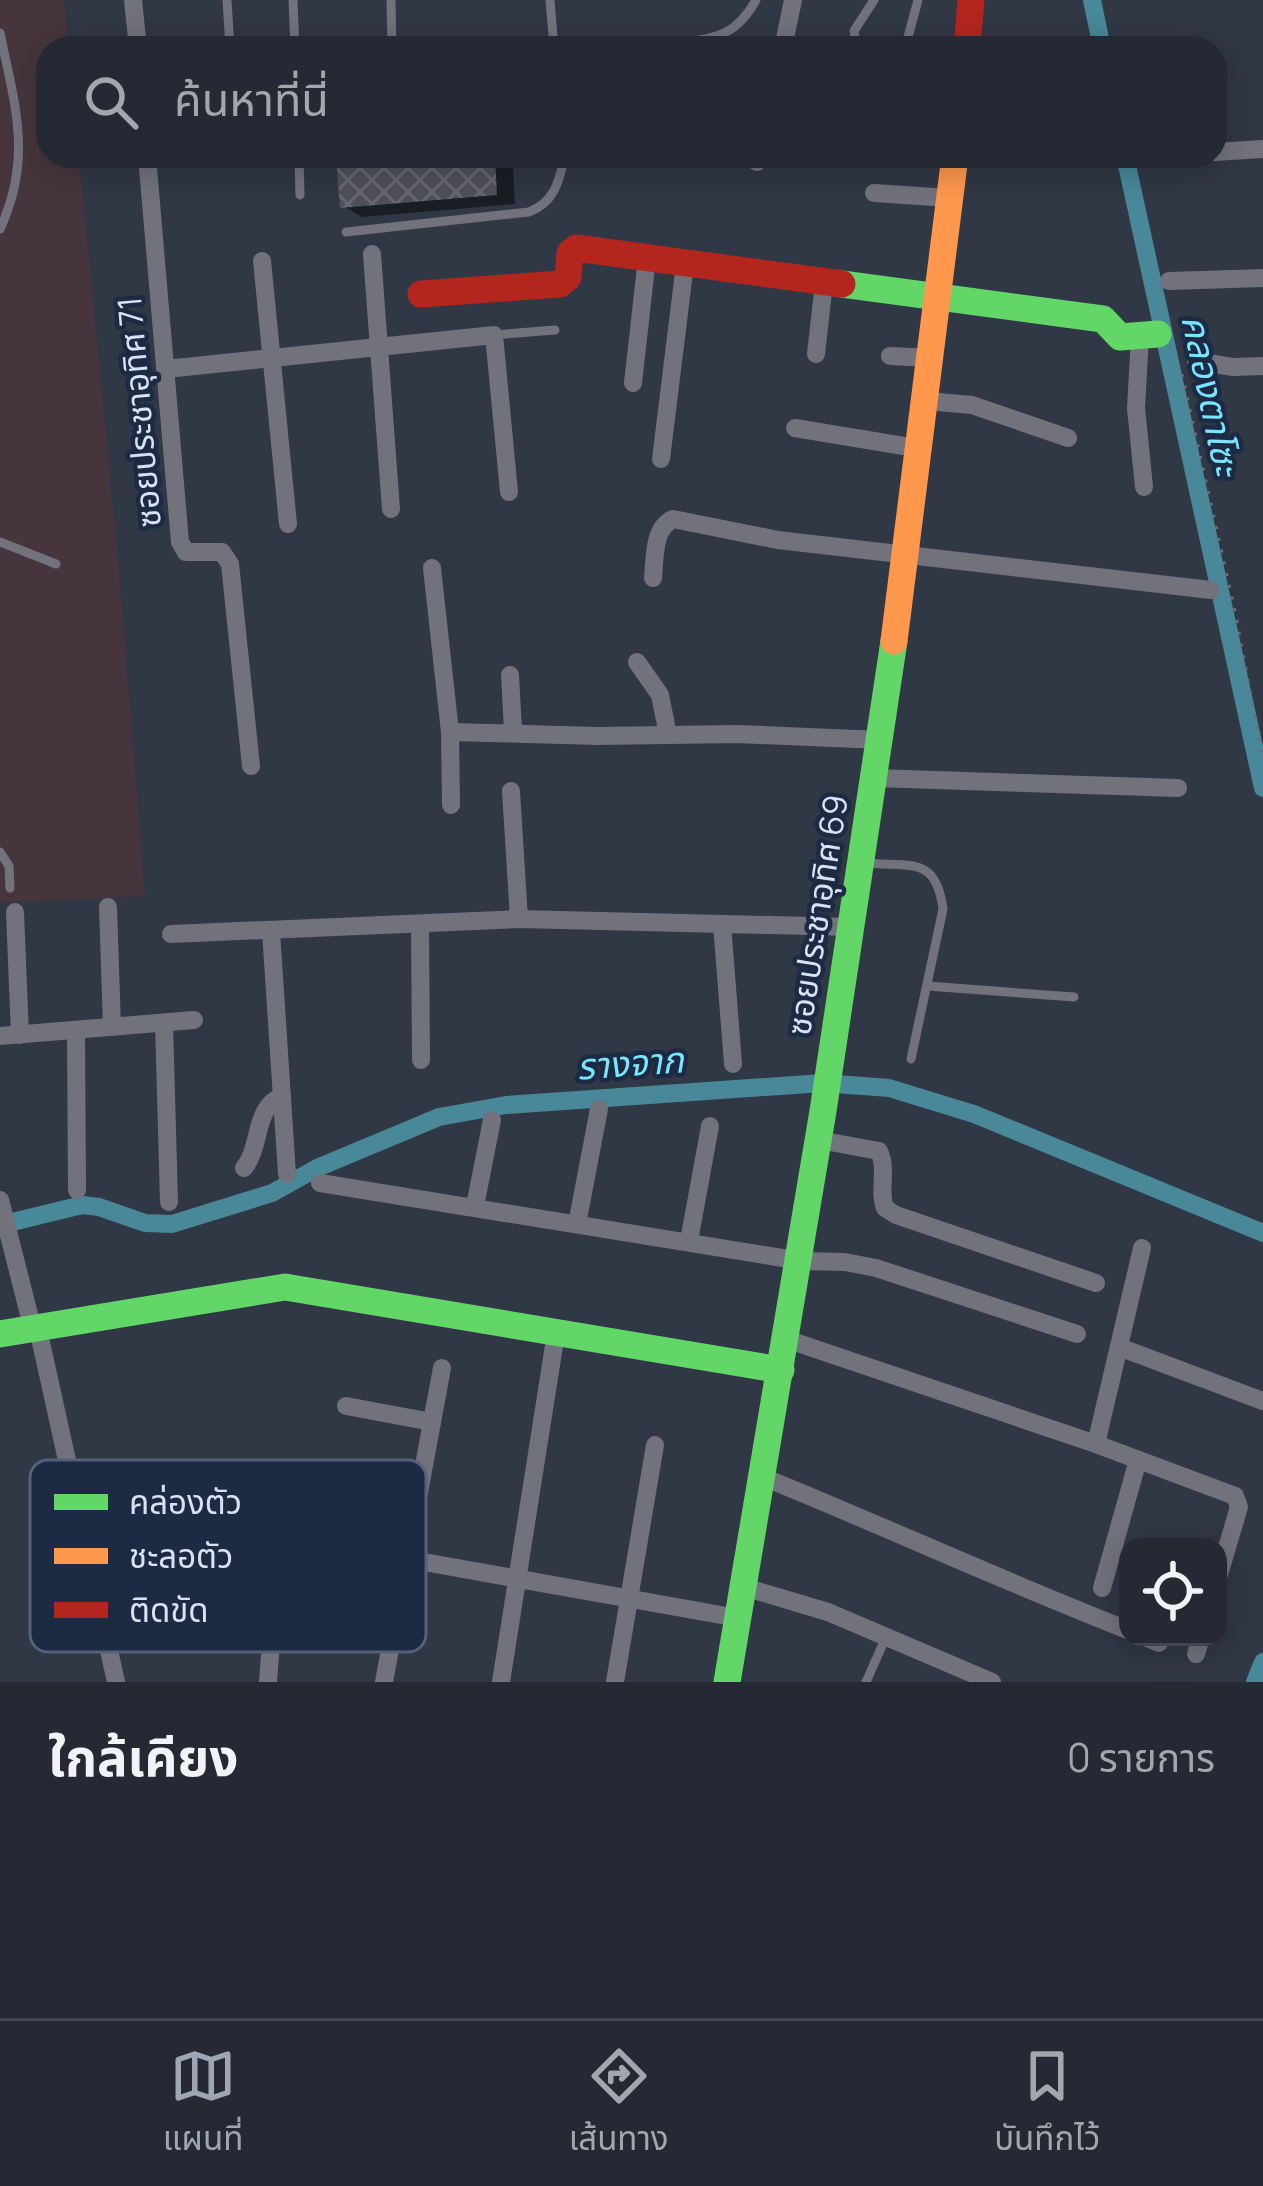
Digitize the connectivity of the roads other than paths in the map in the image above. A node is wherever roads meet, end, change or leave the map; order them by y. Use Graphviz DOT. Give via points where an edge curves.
graph roads {
  1 [pos="134,0"];
  2 [pos="227,0"];
  3 [pos="293,0"];
  4 [pos="393,0"];
  5 [pos="550,0"];
  6 [pos="756,0"];
  7 [pos="793,0"];
  8 [pos="874,0"];
  9 [pos="918,0"];
  10 [pos="971,0"];
  11 [pos="0,33"];
  12 [pos="136,36"];
  13 [pos="229,36"];
  14 [pos="294,36"];
  15 [pos="392,36"];
  16 [pos="553,36"];
  17 [pos="715,36"];
  18 [pos="786,36"];
  19 [pos="855,36"];
  20 [pos="908,36"];
  21 [pos="968,36"];
  22 [pos="1263,149"];
  23 [pos="1227,151"];
  24 [pos="148,168"];
  25 [pos="299,168"];
  26 [pos="562,168"];
  27 [pos="953,168"];
  28 [pos="874,193"];
  29 [pos="300,195"];
  30 [pos="950,198"];
  31 [pos="0,229"];
  32 [pos="346,232"];
  33 [pos="372,254"];
  34 [pos="647,258"];
  35 [pos="262,261"];
  36 [pos="685,264"];
  37 [pos="1263,278"];
  38 [pos="1169,280"];
  39 [pos="824,283"];
  40 [pos="422,294"];
  41 [pos="940,296"];
  42 [pos="555,330"];
  43 [pos="494,335"];
  44 [pos="1149,335"];
  45 [pos="379,347"];
  46 [pos="816,354"];
  47 [pos="890,356"];
  48 [pos="272,357"];
  49 [pos="932,358"];
  50 [pos="1263,366"];
  51 [pos="1189,368"];
  52 [pos="166,369"];
  53 [pos="633,383"];
  54 [pos="927,401"];
  55 [pos="795,428"];
  56 [pos="1068,438"];
  57 [pos="922,449"];
  58 [pos="661,459"];
  59 [pos="1144,487"];
  60 [pos="508,492"];
  61 [pos="392,509"];
  62 [pos="288,524"];
  63 [pos="0,542"];
  64 [pos="909,556"];
  65 [pos="56,564"];
  66 [pos="432,568"];
  67 [pos="653,578"];
  68 [pos="1211,590"];
  69 [pos="637,662"];
  70 [pos="509,675"];
  71 [pos="513,731"];
  72 [pos="450,732"];
  73 [pos="668,735"];
  74 [pos="880,740"];
  75 [pos="250,766"];
  76 [pos="875,778"];
  77 [pos="1178,788"];
  78 [pos="511,791"];
  79 [pos="452,805"];
  80 [pos="0,852"];
  81 [pos="861,863"];
  82 [pos="10,888"];
  83 [pos="108,908"];
  84 [pos="15,912"];
  85 [pos="519,919"];
  86 [pos="722,924"];
  87 [pos="420,926"];
  88 [pos="851,927"];
  89 [pos="271,931"];
  90 [pos="171,934"];
  91 [pos="8,950"];
  92 [pos="927,986"];
  93 [pos="1075,997"];
  94 [pos="194,1020"];
  95 [pos="164,1023"];
  96 [pos="112,1027"];
  97 [pos="76,1030"];
  98 [pos="10,1036"];
  99 [pos="911,1059"];
  100 [pos="421,1060"];
  101 [pos="733,1064"];
  102 [pos="282,1096"];
  103 [pos="599,1109"];
  104 [pos="492,1120"];
  105 [pos="710,1126"];
  106 [pos="819,1140"];
  107 [pos="244,1168"];
  108 [pos="287,1174"];
  109 [pos="320,1183"];
  110 [pos="77,1190"];
  111 [pos="0,1200"];
  112 [pos="170,1202"];
  113 [pos="475,1206"];
  114 [pos="577,1224"];
  115 [pos="689,1241"];
  116 [pos="1142,1248"];
  117 [pos="801,1261"];
  118 [pos="1096,1283"];
  119 [pos="35,1329"];
  120 [pos="556,1333"];
  121 [pos="0,1334"];
  122 [pos="1077,1334"];
  123 [pos="786,1340"];
  124 [pos="1119,1347"];
  125 [pos="442,1367"];
  126 [pos="781,1370"];
  127 [pos="1263,1401"];
  128 [pos="346,1406"];
  129 [pos="432,1422"];
  130 [pos="1096,1444"];
  131 [pos="655,1445"];
  132 [pos="65,1460"];
  133 [pos="425,1460"];
  134 [pos="1138,1460"];
  135 [pos="764,1477"];
  136 [pos="1227,1543"];
  137 [pos="426,1563"];
  138 [pos="519,1580"];
  139 [pos="744,1587"];
  140 [pos="1102,1588"];
  141 [pos="629,1600"];
  142 [pos="738,1618"];
  143 [pos="1119,1626"];
  144 [pos="886,1636"];
  145 [pos="109,1652"];
  146 [pos="270,1652"];
  147 [pos="390,1652"];
  148 [pos="116,1682"];
  149 [pos="268,1682"];
  150 [pos="384,1682"];
  151 [pos="500,1682"];
  152 [pos="615,1682"];
  153 [pos="727,1682"];
  154 [pos="866,1682"];
  155 [pos="992,1682"];
  1 -- 12 [label="street"];
  2 -- 13 [label="lane"];
  3 -- 14 [label="lane"];
  4 -- 15 [label="lane"];
  5 -- 16 [label="lane"];
  6 -- 17 [label="lane" via="742,24"];
  7 -- 18 [label="street"];
  8 -- 19 [label="lane"];
  9 -- 20 [label="lane"];
  10 -- 21 [label="street"];
  11 -- 31 [label="lane" via="21,134 20,170"];
  22 -- 23 [label="street"];
  24 -- 52 [label="street, ซอยประชาอุทิศ 71"];
  25 -- 29 [label="lane"];
  26 -- 32 [label="lane" via="545,206 529,212"];
  27 -- 30 [label="street, ซอยประชาอุทิศ 69"];
  28 -- 30 [label="street"];
  30 -- 41 [label="street, ซอยประชาอุทิศ 69"];
  33 -- 45 [label="street"];
  34 -- 36 [label="street"];
  34 -- 40 [label="street" via="576,248 560,284"];
  34 -- 53 [label="street"];
  35 -- 48 [label="street"];
  36 -- 39 [label="street"];
  36 -- 58 [label="street"];
  37 -- 38 [label="street"];
  39 -- 41 [label="street"];
  39 -- 46 [label="street"];
  41 -- 44 [label="street" via="1103,319 1117,336"];
  41 -- 49 [label="street, ซอยประชาอุทิศ 69"];
  42 -- 43 [label="lane"];
  43 -- 45 [label="street"];
  43 -- 60 [label="street"];
  44 -- 59 [label="street" via="1136,408"];
  45 -- 48 [label="street"];
  45 -- 61 [label="street"];
  47 -- 49 [label="street"];
  48 -- 52 [label="street"];
  48 -- 62 [label="street"];
  49 -- 54 [label="street, ซอยประชาอุทิศ 69"];
  50 -- 51 [label="street"];
  52 -- 75 [label="street, ซอยประชาอุทิศ 71" via="180,542 195,555 222,552 230,564"];
  54 -- 56 [label="street" via="972,405"];
  54 -- 57 [label="street, ซอยประชาอุทิศ 69"];
  55 -- 57 [label="street"];
  57 -- 64 [label="street, ซอยประชาอุทิศ 69"];
  63 -- 65 [label="lane"];
  64 -- 67 [label="street" via="673,519 659,533"];
  64 -- 68 [label="street"];
  64 -- 74 [label="street, ซอยประชาอุทิศ 69"];
  66 -- 72 [label="street"];
  69 -- 73 [label="street" via="660,695"];
  70 -- 71 [label="street"];
  71 -- 72 [label="street"];
  71 -- 73 [label="street"];
  72 -- 79 [label="street"];
  73 -- 74 [label="street"];
  74 -- 76 [label="street, ซอยประชาอุทิศ 69"];
  76 -- 77 [label="street"];
  76 -- 81 [label="street, ซอยประชาอุทิศ 69"];
  78 -- 85 [label="street"];
  80 -- 82 [label="lane"];
  81 -- 88 [label="street, ซอยประชาอุทิศ 69"];
  81 -- 92 [label="lane" via="935,874 943,909"];
  83 -- 96 [label="street"];
  84 -- 91 [label="street"];
  85 -- 86 [label="street"];
  85 -- 87 [label="street"];
  86 -- 88 [label="street"];
  86 -- 101 [label="street"];
  87 -- 89 [label="street"];
  87 -- 100 [label="street"];
  88 -- 106 [label="street, ซอยประชาอุทิศ 69"];
  89 -- 90 [label="street"];
  89 -- 102 [label="street"];
  91 -- 98 [label="street"];
  92 -- 93 [label="lane"];
  92 -- 99 [label="lane"];
  94 -- 95 [label="street"];
  95 -- 96 [label="street"];
  95 -- 112 [label="street"];
  96 -- 97 [label="street"];
  97 -- 98 [label="street"];
  97 -- 110 [label="street"];
  102 -- 107 [label="street" via="264,1109"];
  102 -- 108 [label="street"];
  103 -- 114 [label="street"];
  104 -- 113 [label="street"];
  105 -- 115 [label="street"];
  106 -- 117 [label="street, ซอยประชาอุทิศ 69"];
  106 -- 118 [label="street" via="879,1151 882,1201 896,1215"];
  109 -- 113 [label="street"];
  111 -- 119 [label="street"];
  113 -- 114 [label="street"];
  114 -- 115 [label="street"];
  115 -- 117 [label="street"];
  116 -- 124 [label="street"];
  117 -- 122 [label="street" via="876,1268"];
  117 -- 123 [label="street, ซอยประชาอุทิศ 69"];
  119 -- 120 [label="street" via="285,1287"];
  119 -- 121 [label="street"];
  119 -- 132 [label="street"];
  120 -- 126 [label="street"];
  120 -- 138 [label="street"];
  123 -- 126 [label="street, ซอยประชาอุทิศ 69"];
  123 -- 130 [label="street"];
  124 -- 127 [label="street"];
  124 -- 130 [label="street"];
  125 -- 129 [label="street"];
  126 -- 135 [label="street, ซอยประชาอุทิศ 69"];
  128 -- 129 [label="street"];
  129 -- 133 [label="street"];
  130 -- 134 [label="street"];
  131 -- 141 [label="street"];
  134 -- 136 [label="street" via="1238,1501"];
  134 -- 140 [label="street"];
  135 -- 139 [label="street, ซอยประชาอุทิศ 69"];
  135 -- 143 [label="street"];
  137 -- 138 [label="street"];
  138 -- 141 [label="street"];
  138 -- 151 [label="street"];
  139 -- 142 [label="street, ซอยประชาอุทิศ 69"];
  139 -- 144 [label="street"];
  141 -- 142 [label="street"];
  141 -- 152 [label="street"];
  142 -- 153 [label="street, ซอยประชาอุทิศ 69"];
  144 -- 154 [label="lane"];
  144 -- 155 [label="street"];
  145 -- 148 [label="street"];
  146 -- 149 [label="street"];
  147 -- 150 [label="street"];
}
